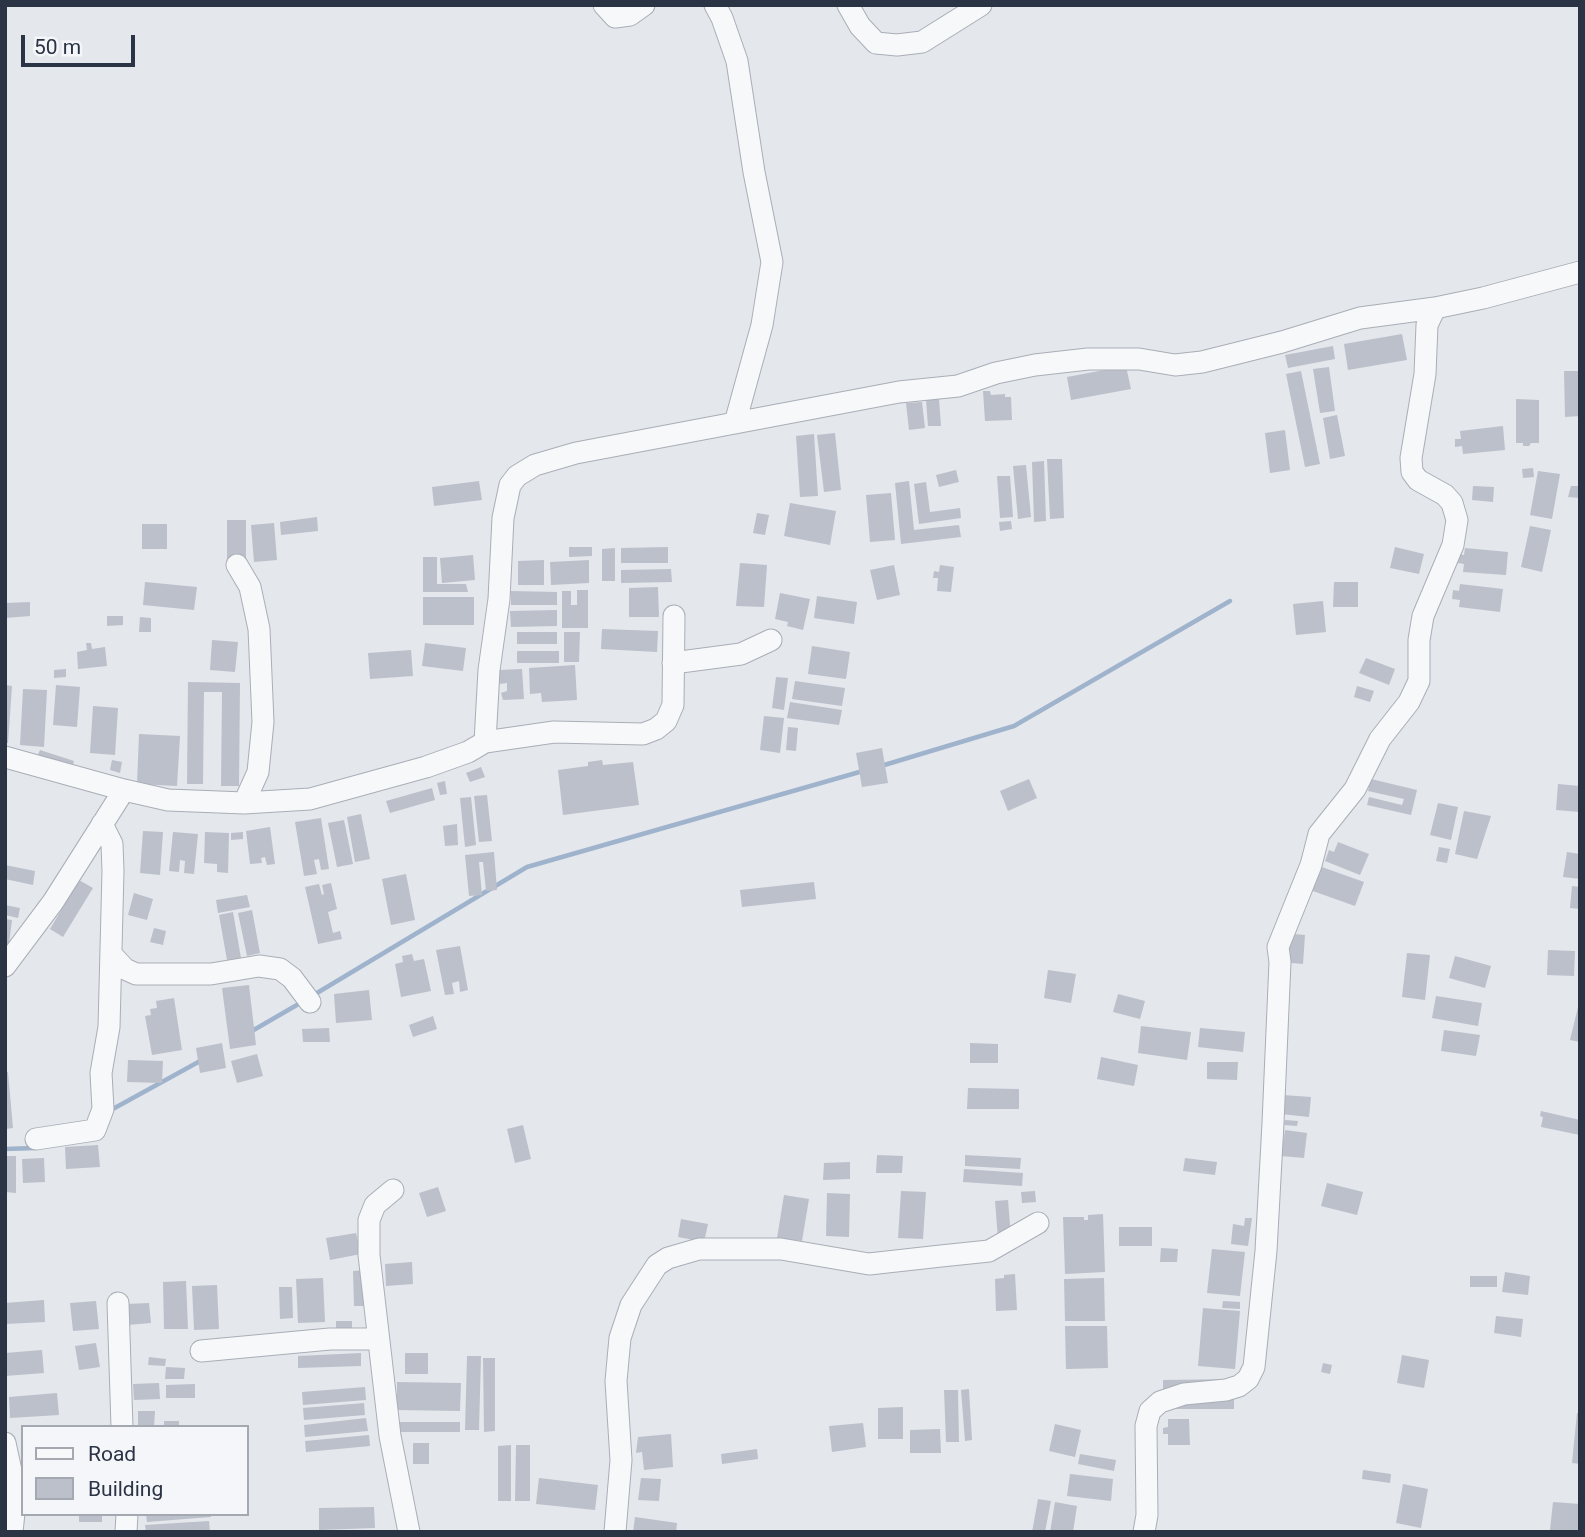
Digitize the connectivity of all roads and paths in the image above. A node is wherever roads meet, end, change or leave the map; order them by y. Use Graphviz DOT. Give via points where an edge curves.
graph roads {
  1 [pos="604,5"];
  2 [pos="645,5"];
  3 [pos="715,5"];
  4 [pos="848,5"];
  5 [pos="981,5"];
  6 [pos="1580,272"];
  7 [pos="1425,315"];
  8 [pos="735,423"];
  9 [pos="237,565"];
  10 [pos="674,616"];
  11 [pos="771,640"];
  12 [pos="673,663"];
  13 [pos="485,742"];
  14 [pos="5,757"];
  15 [pos="124,790"];
  16 [pos="244,803"];
  17 [pos="102,824"];
  18 [pos="111,954"];
  19 [pos="5,966"];
  20 [pos="310,1002"];
  21 [pos="36,1139"];
  22 [pos="393,1190"];
  23 [pos="1038,1223"];
  24 [pos="118,1303"];
  25 [pos="378,1339"];
  26 [pos="201,1351"];
  27 [pos="122,1425"];
  28 [pos="5,1443"];
  29 [pos="12,1532"];
  30 [pos="409,1532"];
  31 [pos="615,1532"];
  32 [pos="1144,1532"];
  1 -- 2 [label="street" via="615,17 630,16"];
  3 -- 8 [label="street" via="737,61 772,262 762,325"];
  4 -- 5 [label="street" via="876,43 897,45 922,42"];
  6 -- 7 [label="street"];
  7 -- 8 [label="street" via="1360,318 1202,362 1175,365 1139,359 1088,359 1035,365 958,386 899,392"];
  7 -- 32 [label="street" via="1425,374 1412,472 1452,503 1457,520 1453,545 1423,616 1419,681 1380,739 1355,789 1319,834 1278,947 1268,1212 1254,1367 1240,1386 1184,1394 1160,1402 1150,1411"];
  8 -- 13 [label="street" via="576,453 535,465 517,476 510,485 503,519"];
  9 -- 16 [label="street" via="250,587 259,629 263,722 258,772"];
  10 -- 12 [label="street"];
  11 -- 12 [label="street" via="741,654"];
  12 -- 13 [label="street" via="673,705 666,721 656,729 628,735 554,732"];
  13 -- 16 [label="street" via="426,767 310,799"];
  14 -- 15 [label="street"];
  15 -- 16 [label="street" via="169,800"];
  15 -- 17 [label="street"];
  17 -- 18 [label="street" via="112,844"];
  17 -- 19 [label="street" via="53,902"];
  18 -- 20 [label="street" via="136,974 211,974 259,966 280,969"];
  18 -- 21 [label="street" via="99,1122 88,1132"];
  22 -- 25 [label="street" via="375,1205 369,1220"];
  23 -- 31 [label="street" via="989,1251 869,1264 781,1249 699,1249 657,1265 631,1305 620,1338 616,1381 621,1460"];
  24 -- 27 [label="street"];
  25 -- 26 [label="street"];
  25 -- 30 [label="street" via="390,1436"];
  28 -- 29 [label="street" via="16,1494"];
}
